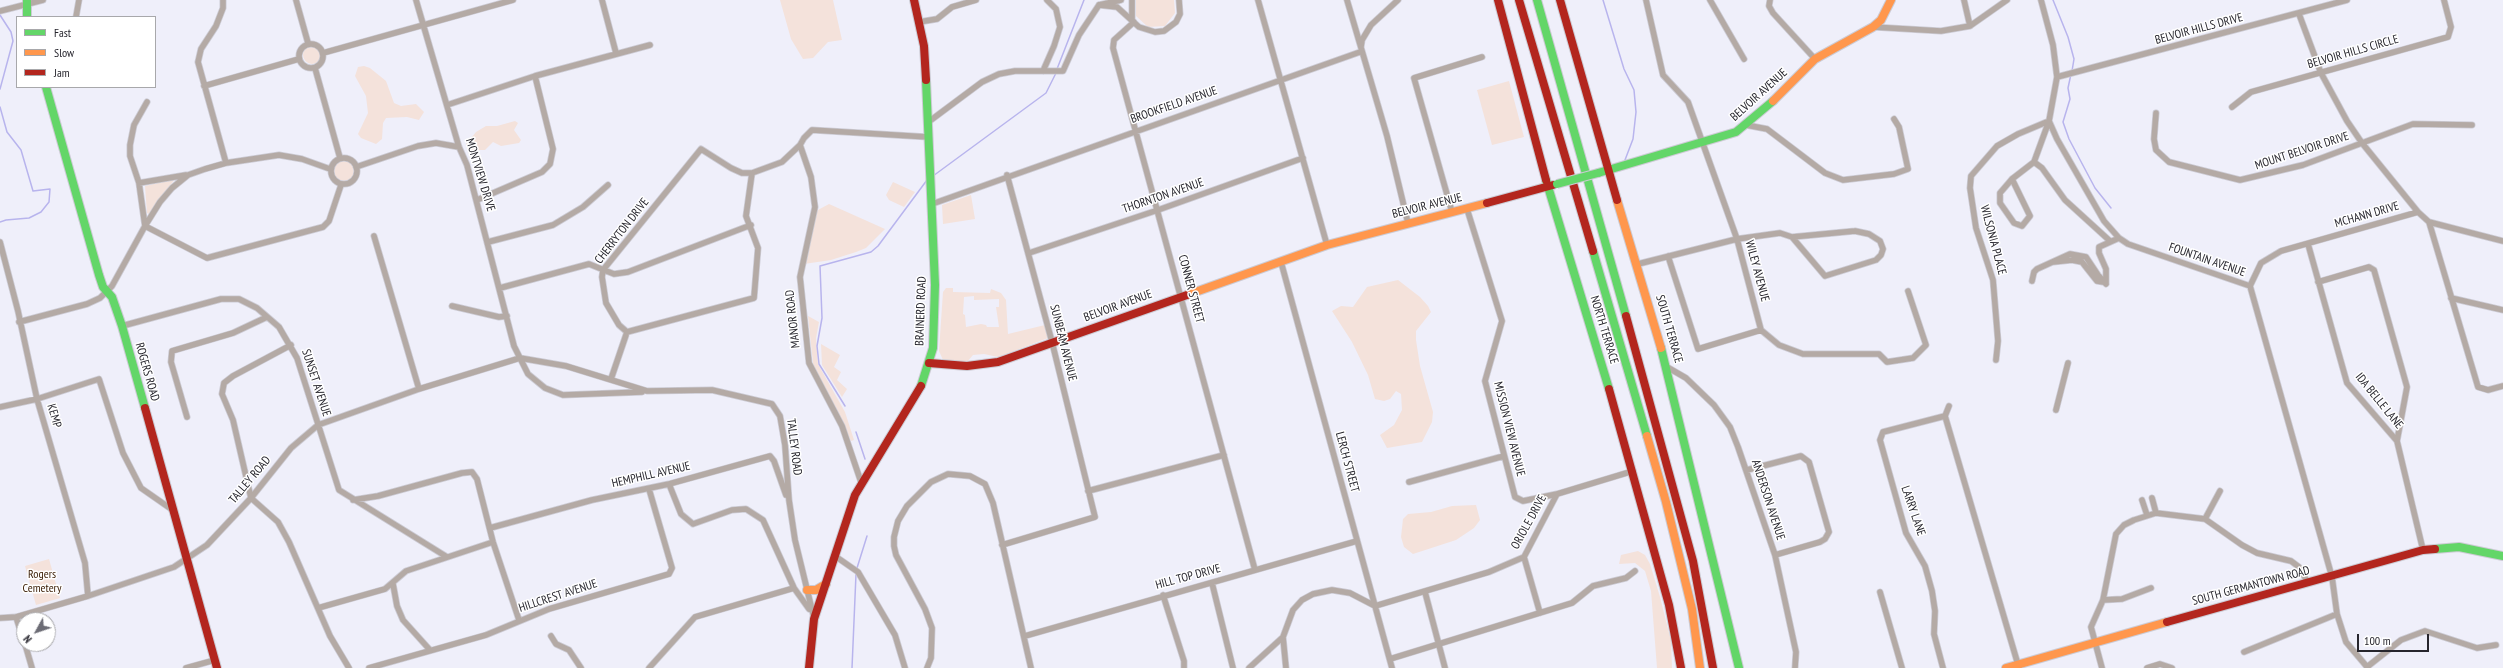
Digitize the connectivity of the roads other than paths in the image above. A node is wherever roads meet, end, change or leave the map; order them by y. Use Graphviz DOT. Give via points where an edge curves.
graph roads {
  1 [pos="42,0"];
  2 [pos="79,0"];
  3 [pos="223,0"];
  4 [pos="296,0"];
  5 [pos="416,0"];
  6 [pos="513,0"];
  7 [pos="602,0"];
  8 [pos="914,0"];
  9 [pos="976,0"];
  10 [pos="1047,0"];
  11 [pos="1121,0"];
  12 [pos="1132,0"];
  13 [pos="1179,0"];
  14 [pos="1258,0"];
  15 [pos="1347,0"];
  16 [pos="1398,0"];
  17 [pos="1498,0"];
  18 [pos="1519,0"];
  19 [pos="1537,0"];
  20 [pos="1543,0"];
  21 [pos="1560,0"];
  22 [pos="1646,0"];
  23 [pos="1710,0"];
  24 [pos="1770,0"];
  25 [pos="1891,0"];
  26 [pos="1964,0"];
  27 [pos="2007,0"];
  28 [pos="2041,0"];
  29 [pos="2346,0"];
  30 [pos="2444,0"];
  31 [pos="27,2"];
  32 [pos="1099,5"];
  33 [pos="0,11"];
  34 [pos="2299,14"];
  35 [pos="27,16"];
  36 [pos="76,16"];
  37 [pos="1133,21"];
  38 [pos="919,22"];
  39 [pos="422,25"];
  40 [pos="1970,26"];
  41 [pos="1873,27"];
  42 [pos="308,43"];
  43 [pos="650,45"];
  44 [pos="323,52"];
  45 [pos="1360,52"];
  46 [pos="616,53"];
  47 [pos="1482,57"];
  48 [pos="299,59"];
  49 [pos="1744,59"];
  50 [pos="1814,59"];
  51 [pos="314,68"];
  52 [pos="1043,72"];
  53 [pos="2321,73"];
  54 [pos="535,76"];
  55 [pos="2057,77"];
  56 [pos="1280,80"];
  57 [pos="1561,82"];
  58 [pos="204,86"];
  59 [pos="46,88"];
  60 [pos="147,102"];
  61 [pos="447,105"];
  62 [pos="2232,107"];
  63 [pos="2156,113"];
  64 [pos="1894,119"];
  65 [pos="2049,121"];
  66 [pos="928,123"];
  67 [pos="1746,125"];
  68 [pos="2472,125"];
  69 [pos="1136,130"];
  70 [pos="928,137"];
  71 [pos="1703,142"];
  72 [pos="2362,143"];
  73 [pos="800,145"];
  74 [pos="459,147"];
  75 [pos="340,158"];
  76 [pos="1303,158"];
  77 [pos="2034,162"];
  78 [pos="226,163"];
  79 [pos="356,167"];
  80 [pos="330,169"];
  81 [pos="1608,170"];
  82 [pos="752,172"];
  83 [pos="188,175"];
  84 [pos="1007,176"];
  85 [pos="2012,179"];
  86 [pos="139,183"];
  87 [pos="341,185"];
  88 [pos="608,185"];
  89 [pos="1548,186"];
  90 [pos="477,200"];
  91 [pos="932,204"];
  92 [pos="1468,209"];
  93 [pos="1158,210"];
  94 [pos="1452,212"];
  95 [pos="2418,212"];
  96 [pos="2429,222"];
  97 [pos="1408,223"];
  98 [pos="751,225"];
  99 [pos="145,226"];
  100 [pos="374,236"];
  101 [pos="1792,238"];
  102 [pos="2119,238"];
  103 [pos="1737,239"];
  104 [pos="2110,241"];
  105 [pos="2503,241"];
  106 [pos="0,242"];
  107 [pos="488,242"];
  108 [pos="2308,244"];
  109 [pos="1327,245"];
  110 [pos="1028,253"];
  111 [pos="1668,256"];
  112 [pos="1281,262"];
  113 [pos="1638,264"];
  114 [pos="604,270"];
  115 [pos="2032,281"];
  116 [pos="2318,282"];
  117 [pos="2250,286"];
  118 [pos="500,288"];
  119 [pos="1908,291"];
  120 [pos="108,292"];
  121 [pos="1182,295"];
  122 [pos="2451,298"];
  123 [pos="452,306"];
  124 [pos="2503,310"];
  125 [pos="507,316"];
  126 [pos="267,317"];
  127 [pos="19,322"];
  128 [pos="122,326"];
  129 [pos="1762,330"];
  130 [pos="627,332"];
  131 [pos="1052,342"];
  132 [pos="291,345"];
  133 [pos="520,358"];
  134 [pos="1996,360"];
  135 [pos="929,363"];
  136 [pos="2068,363"];
  137 [pos="1667,367"];
  138 [pos="611,379"];
  139 [pos="2503,386"];
  140 [pos="419,389"];
  141 [pos="647,391"];
  142 [pos="37,399"];
  143 [pos="1949,406"];
  144 [pos="0,407"];
  145 [pos="2056,410"];
  146 [pos="1945,416"];
  147 [pos="187,417"];
  148 [pos="318,425"];
  149 [pos="2398,441"];
  150 [pos="1224,454"];
  151 [pos="1504,456"];
  152 [pos="1747,470"];
  153 [pos="1633,471"];
  154 [pos="861,482"];
  155 [pos="1409,482"];
  156 [pos="669,484"];
  157 [pos="649,489"];
  158 [pos="1088,491"];
  159 [pos="2220,491"];
  160 [pos="1557,494"];
  161 [pos="251,498"];
  162 [pos="2152,498"];
  163 [pos="353,500"];
  164 [pos="789,500"];
  165 [pos="2142,500"];
  166 [pos="174,511"];
  167 [pos="2156,513"];
  168 [pos="2147,516"];
  169 [pos="2205,519"];
  170 [pos="490,528"];
  171 [pos="1357,541"];
  172 [pos="493,542"];
  173 [pos="1002,545"];
  174 [pos="2423,550"];
  175 [pos="1775,555"];
  176 [pos="835,556"];
  177 [pos="2503,556"];
  178 [pos="447,557"];
  179 [pos="1524,557"];
  180 [pos="188,560"];
  181 [pos="1255,570"];
  182 [pos="1635,571"];
  183 [pos="2332,577"];
  184 [pos="1212,583"];
  185 [pos="2308,583"];
  186 [pos="393,584"];
  187 [pos="826,584"];
  188 [pos="794,588"];
  189 [pos="2151,588"];
  190 [pos="807,590"];
  191 [pos="1425,592"];
  192 [pos="1880,592"];
  193 [pos="1163,595"];
  194 [pos="88,596"];
  195 [pos="2104,600"];
  196 [pos="1375,606"];
  197 [pos="318,608"];
  198 [pos="30,612"];
  199 [pos="1540,613"];
  200 [pos="812,614"];
  201 [pos="2337,614"];
  202 [pos="1,616"];
  203 [pos="16,616"];
  204 [pos="519,620"];
  205 [pos="551,636"];
  206 [pos="1025,636"];
  207 [pos="1283,637"];
  208 [pos="2095,643"];
  209 [pos="1439,644"];
  210 [pos="2496,645"];
  211 [pos="430,650"];
  212 [pos="27,652"];
  213 [pos="2244,652"];
  214 [pos="1390,659"];
  215 [pos="216,664"];
  216 [pos="2019,666"];
  217 [pos="32,668"];
  218 [pos="186,668"];
  219 [pos="349,668"];
  220 [pos="369,668"];
  221 [pos="581,668"];
  222 [pos="649,668"];
  223 [pos="809,668"];
  224 [pos="905,668"];
  225 [pos="927,668"];
  226 [pos="1031,668"];
  227 [pos="1184,668"];
  228 [pos="1233,668"];
  229 [pos="1249,668"];
  230 [pos="1286,668"];
  231 [pos="1392,668"];
  232 [pos="1445,668"];
  233 [pos="1681,668"];
  234 [pos="1700,668"];
  235 [pos="1713,668"];
  236 [pos="1739,668"];
  237 [pos="1795,668"];
  238 [pos="1902,668"];
  239 [pos="1943,668"];
  240 [pos="2006,668"];
  241 [pos="2102,668"];
  242 [pos="2147,668"];
  243 [pos="2172,668"];
  244 [pos="2368,668"];
  1 -- 31 [label="street"];
  2 -- 36 [label="street"];
  3 -- 58 [label="street" via="223,8 216,26 201,49 198,62"];
  4 -- 42 [label="street"];
  5 -- 39 [label="street, MONTVIEW DRIVE"];
  6 -- 39 [label="street"];
  7 -- 46 [label="street"];
  8 -- 38 [label="main road, BRAINERD ROAD"];
  9 -- 38 [label="street" via="952,7 937,19"];
  10 -- 52 [label="street" via="1056,9 1060,27"];
  11 -- 32 [label="street"];
  12 -- 37 [label="street"];
  13 -- 37 [label="street" via="1180,14 1172,26 1164,31 1147,31"];
  14 -- 56 [label="street"];
  15 -- 45 [label="street"];
  16 -- 45 [label="street" via="1371,25 1362,40"];
  17 -- 89 [label="main road, NORTH TERRACE"];
  18 -- 234 [label="main road" via="1666,502 1692,609"];
  19 -- 57 [label="main road"];
  20 -- 57 [label="main road"];
  21 -- 81 [label="main road, SOUTH TERRACE"];
  22 -- 71 [label="street, WILEY AVENUE" via="1663,75 1688,102"];
  23 -- 49 [label="street"];
  24 -- 50 [label="street" via="1769,6 1773,13"];
  25 -- 41 [label="main road, BELVOIR AVENUE" via="1886,13"];
  26 -- 40 [label="street"];
  27 -- 40 [label="street"];
  28 -- 55 [label="street" via="2053,45"];
  29 -- 34 [label="street, BELVOIR HILLS DRIVE"];
  30 -- 53 [label="street, BELVOIR HILLS CIRCLE" via="2451,27 2448,37"];
  31 -- 33 [label="street"];
  31 -- 35 [label="main road"];
  32 -- 37 [label="street" via="1117,7"];
  32 -- 52 [label="street" via="1079,35 1063,71"];
  34 -- 53 [label="street"];
  34 -- 55 [label="street, BELVOIR HILLS DRIVE"];
  37 -- 69 [label="street, CONNER STREET" via="1113,44"];
  38 -- 66 [label="main road, BRAINERD ROAD" via="924,46"];
  39 -- 44 [label="street"];
  39 -- 61 [label="street, MONTVIEW DRIVE"];
  40 -- 41 [label="street" via="1941,31"];
  41 -- 50 [label="main road, BELVOIR AVENUE"];
  42 -- 44 [label="street" via="320,47"];
  42 -- 48 [label="street" via="299,52"];
  43 -- 46 [label="street"];
  44 -- 51 [label="street" via="321,63"];
  45 -- 56 [label="street, BROOKFIELD AVENUE"];
  45 -- 97 [label="street" via="1386,136"];
  46 -- 54 [label="street"];
  47 -- 94 [label="street" via="1414,78"];
  48 -- 51 [label="street" via="308,68"];
  48 -- 58 [label="street"];
  50 -- 67 [label="main road, BELVOIR AVENUE" via="1777,98"];
  51 -- 75 [label="street"];
  52 -- 66 [label="street" via="1015,71 999,74 982,82"];
  53 -- 62 [label="street, BELVOIR HILLS CIRCLE" via="2251,92"];
  53 -- 72 [label="street"];
  54 -- 61 [label="street"];
  54 -- 90 [label="street" via="551,135 553,149 550,164 542,172"];
  55 -- 65 [label="street"];
  56 -- 69 [label="street, BROOKFIELD AVENUE"];
  56 -- 76 [label="street"];
  57 -- 235 [label="main road" via="1695,568"];
  58 -- 78 [label="street"];
  59 -- 120 [label="main road, ROGERS ROAD" via="99,276"];
  60 -- 86 [label="street" via="134,125 130,145 130,156"];
  61 -- 74 [label="street, MONTVIEW DRIVE"];
  63 -- 72 [label="street, MOUNT BELVOIR DRIVE" via="2156,150 2169,162 2240,180 2303,165"];
  64 -- 67 [label="street" via="1899,127 1908,169 1894,174 1844,180 1825,173 1767,129"];
  65 -- 77 [label="street"];
  65 -- 102 [label="street, FOUNTAIN AVENUE" via="2104,221"];
  65 -- 134 [label="street, WILSONIA PLACE" via="1997,146 1971,176 1970,188 1976,228 1993,280 1998,341"];
  66 -- 70 [label="main road, BRAINERD ROAD"];
  67 -- 71 [label="main road, BELVOIR AVENUE" via="1736,132"];
  68 -- 72 [label="street, MOUNT BELVOIR DRIVE" via="2413,124"];
  69 -- 84 [label="street, BROOKFIELD AVENUE"];
  69 -- 93 [label="street, CONNER STREET"];
  70 -- 73 [label="street" via="812,130"];
  70 -- 91 [label="main road, BRAINERD ROAD"];
  71 -- 81 [label="main road, BELVOIR AVENUE"];
  71 -- 103 [label="street, WILEY AVENUE"];
  72 -- 95 [label="street"];
  73 -- 82 [label="street" via="782,162"];
  73 -- 154 [label="street, MANOR ROAD" via="811,177 815,207 800,277 808,363 842,426"];
  74 -- 79 [label="street" via="436,143 418,146"];
  74 -- 90 [label="street, MONTVIEW DRIVE"];
  75 -- 79 [label="street" via="350,160"];
  75 -- 80 [label="street"];
  76 -- 93 [label="street, THORNTON AVENUE"];
  76 -- 109 [label="street"];
  77 -- 85 [label="street"];
  77 -- 104 [label="street" via="2042,168 2065,200"];
  78 -- 80 [label="street" via="279,155 302,159"];
  78 -- 83 [label="street"];
  79 -- 87 [label="street" via="356,178"];
  80 -- 87 [label="street" via="332,178"];
  81 -- 89 [label="main road, BELVOIR AVENUE, bridge"];
  81 -- 113 [label="main road, SOUTH TERRACE"];
  82 -- 98 [label="street" via="746,216"];
  82 -- 114 [label="street, CHERRYTON DRIVE" via="742,173 700,149"];
  83 -- 86 [label="street"];
  83 -- 99 [label="street" via="160,202"];
  84 -- 91 [label="street, BROOKFIELD AVENUE"];
  84 -- 110 [label="street, SUNBEAM AVENUE"];
  85 -- 85 [label="street" via="2000,193 2000,203 2014,223 2022,226 2030,216"];
  86 -- 99 [label="street"];
  87 -- 99 [label="street" via="329,221 323,227 207,258"];
  88 -- 107 [label="street" via="583,207 553,225"];
  89 -- 92 [label="main road, BELVOIR AVENUE"];
  89 -- 153 [label="main road, NORTH TERRACE"];
  90 -- 107 [label="street, MONTVIEW DRIVE"];
  91 -- 135 [label="main road, BRAINERD ROAD" via="935,304 934,341"];
  92 -- 94 [label="main road, BELVOIR AVENUE"];
  92 -- 151 [label="street, MISSION VIEW AVENUE" via="1502,321 1485,381"];
  93 -- 110 [label="street, THORNTON AVENUE"];
  93 -- 121 [label="street, CONNER STREET"];
  94 -- 97 [label="main road, BELVOIR AVENUE"];
  95 -- 96 [label="street, MCHANN DRIVE"];
  95 -- 108 [label="street, MCHANN DRIVE"];
  96 -- 105 [label="street, MCHANN DRIVE"];
  96 -- 122 [label="street"];
  97 -- 109 [label="main road, BELVOIR AVENUE"];
  98 -- 114 [label="street" via="628,272 614,274"];
  98 -- 130 [label="street" via="758,248 754,298"];
  99 -- 120 [label="street"];
  100 -- 140 [label="street"];
  101 -- 101 [label="street" via="1855,231 1869,234 1880,241 1884,249 1876,260 1826,276"];
  101 -- 103 [label="street" via="1780,233"];
  102 -- 104 [label="street"];
  102 -- 117 [label="street, FOUNTAIN AVENUE" via="2145,250"];
  103 -- 111 [label="street"];
  103 -- 129 [label="street, WILEY AVENUE"];
  104 -- 115 [label="street" via="2100,245 2098,250 2106,269 2106,284 2090,261 2082,255 2070,254 2037,269"];
  106 -- 127 [label="street, KEMP"];
  107 -- 118 [label="street, MONTVIEW DRIVE"];
  108 -- 116 [label="street, IDA BELLE LANE"];
  108 -- 117 [label="street, MCHANN DRIVE" via="2281,251 2261,263"];
  109 -- 112 [label="main road, BELVOIR AVENUE"];
  110 -- 131 [label="street, SUNBEAM AVENUE"];
  111 -- 113 [label="street"];
  111 -- 129 [label="street" via="1698,349"];
  112 -- 121 [label="main road, BELVOIR AVENUE"];
  112 -- 171 [label="street, LERCH STREET"];
  113 -- 137 [label="main road, SOUTH TERRACE"];
  114 -- 118 [label="street" via="589,264"];
  114 -- 130 [label="street, CHERRYTON DRIVE" via="602,277 606,303 619,325"];
  116 -- 149 [label="street, IDA BELLE LANE" via="2348,383"];
  116 -- 149 [label="street" via="2369,267 2374,270 2407,387"];
  117 -- 183 [label="street, FOUNTAIN AVENUE"];
  118 -- 125 [label="street, MONTVIEW DRIVE"];
  119 -- 129 [label="street" via="1926,345 1913,358 1887,362 1879,354 1803,354 1779,346"];
  120 -- 127 [label="street" via="86,304"];
  120 -- 128 [label="main road, ROGERS ROAD" via="112,296"];
  121 -- 131 [label="main road, BELVOIR AVENUE"];
  121 -- 150 [label="street, CONNER STREET"];
  122 -- 124 [label="street"];
  122 -- 139 [label="street" via="2478,387 2488,390"];
  123 -- 125 [label="street" via="499,317"];
  125 -- 133 [label="street, MONTVIEW DRIVE"];
  126 -- 128 [label="street, SUNSET AVENUE" via="239,299 221,299"];
  126 -- 132 [label="street, SUNSET AVENUE" via="279,327"];
  126 -- 147 [label="street" via="233,333 172,352 171,362"];
  127 -- 142 [label="street, KEMP"];
  128 -- 166 [label="main road, ROGERS ROAD"];
  130 -- 138 [label="street"];
  131 -- 135 [label="main road, BELVOIR AVENUE" via="988,364 967,366"];
  131 -- 158 [label="street, SUNBEAM AVENUE"];
  132 -- 148 [label="street, SUNSET AVENUE" via="305,380"];
  132 -- 161 [label="street" via="224,383 222,394 232,420"];
  133 -- 138 [label="street, TALLEY ROAD" via="566,366"];
  133 -- 140 [label="street, TALLEY ROAD"];
  133 -- 141 [label="street, TALLEY ROAD" via="532,379 545,388 563,395"];
  135 -- 154 [label="main road, BRAINERD ROAD" via="918,391"];
  136 -- 145 [label="street"];
  137 -- 152 [label="street, ANDERSON AVENUE" via="1686,378 1714,405 1730,427"];
  137 -- 236 [label="main road, SOUTH TERRACE"];
  138 -- 141 [label="street, TALLEY ROAD"];
  140 -- 148 [label="street, TALLEY ROAD"];
  141 -- 164 [label="street, TALLEY ROAD" via="712,390 772,404 780,416"];
  142 -- 144 [label="street"];
  142 -- 166 [label="street" via="99,379 123,453 141,488"];
  142 -- 194 [label="street, KEMP" via="85,563"];
  143 -- 146 [label="street"];
  146 -- 216 [label="street"];
  146 -- 239 [label="street, LARRY LANE" via="1883,432 1880,440 1906,533 1925,566 1932,591 1935,611 1934,634"];
  148 -- 161 [label="street, TALLEY ROAD" via="296,443"];
  148 -- 163 [label="street, SUNSET AVENUE" via="339,490"];
  149 -- 174 [label="street, IDA BELLE LANE"];
  150 -- 158 [label="street"];
  150 -- 181 [label="street, CONNER STREET"];
  151 -- 155 [label="street"];
  151 -- 160 [label="street, MISSION VIEW AVENUE" via="1518,500"];
  152 -- 175 [label="street, ANDERSON AVENUE"];
  152 -- 175 [label="street" via="1801,456 1808,462 1828,532 1826,539"];
  153 -- 160 [label="street, ORIOLE DRIVE"];
  153 -- 233 [label="main road, NORTH TERRACE" via="1669,605"];
  154 -- 176 [label="main road, BRAINERD ROAD"];
  156 -- 157 [label="street, HEMPHILL AVENUE"];
  156 -- 164 [label="street, HEMPHILL AVENUE" via="770,456 774,460"];
  156 -- 188 [label="street" via="681,514 693,524 732,510 746,509 763,520"];
  157 -- 170 [label="street, HEMPHILL AVENUE" via="592,500"];
  157 -- 204 [label="street, HILLCREST AVENUE" via="672,568 669,574"];
  158 -- 173 [label="street, SUNBEAM AVENUE" via="1095,517"];
  159 -- 169 [label="street"];
  160 -- 179 [label="street, ORIOLE DRIVE"];
  161 -- 180 [label="street, TALLEY ROAD" via="207,545"];
  161 -- 197 [label="street" via="278,522"];
  162 -- 167 [label="street"];
  163 -- 170 [label="street" via="472,472"];
  163 -- 178 [label="street, SUNSET AVENUE" via="405,529"];
  164 -- 190 [label="street, TALLEY ROAD"];
  165 -- 168 [label="street"];
  166 -- 180 [label="main road, ROGERS ROAD"];
  167 -- 168 [label="street"];
  167 -- 169 [label="street"];
  168 -- 195 [label="street" via="2124,525 2116,534"];
  169 -- 185 [label="street" via="2257,553 2291,560 2299,567"];
  170 -- 172 [label="street"];
  171 -- 181 [label="street, HILL TOP DRIVE"];
  171 -- 196 [label="street, LERCH STREET"];
  172 -- 178 [label="street"];
  172 -- 204 [label="street"];
  173 -- 206 [label="street"];
  173 -- 225 [label="street" via="993,503 985,484 970,476 940,476 907,506 896,527 894,546 932,628 931,658"];
  174 -- 177 [label="main road, SOUTH GERMANTOWN ROAD" via="2460,548"];
  174 -- 183 [label="main road, SOUTH GERMANTOWN ROAD"];
  175 -- 237 [label="street, ANDERSON AVENUE" via="1796,652"];
  176 -- 187 [label="main road, BRAINERD ROAD"];
  176 -- 224 [label="street" via="857,570 895,635"];
  178 -- 186 [label="street" via="406,571"];
  179 -- 191 [label="street, ORIOLE DRIVE" via="1489,572"];
  179 -- 199 [label="street"];
  180 -- 194 [label="street, TALLEY ROAD" via="153,575"];
  180 -- 215 [label="main road, ROGERS ROAD"];
  181 -- 184 [label="street, HILL TOP DRIVE"];
  182 -- 199 [label="street" via="1626,578 1593,586 1572,603"];
  183 -- 185 [label="main road, SOUTH GERMANTOWN ROAD"];
  183 -- 201 [label="street, FOUNTAIN AVENUE"];
  184 -- 193 [label="street, HILL TOP DRIVE"];
  184 -- 228 [label="street"];
  185 -- 208 [label="main road, SOUTH GERMANTOWN ROAD"];
  186 -- 197 [label="street" via="386,589"];
  186 -- 211 [label="street" via="397,606 403,620"];
  187 -- 190 [label="main road" via="816,590"];
  187 -- 200 [label="main road, BRAINERD ROAD"];
  188 -- 200 [label="street"];
  188 -- 222 [label="street" via="695,617"];
  189 -- 195 [label="street" via="2122,598"];
  190 -- 200 [label="street, TALLEY ROAD"];
  191 -- 196 [label="street, ORIOLE DRIVE"];
  191 -- 209 [label="street"];
  192 -- 238 [label="street"];
  193 -- 206 [label="street, HILL TOP DRIVE"];
  193 -- 227 [label="street"];
  194 -- 198 [label="street, TALLEY ROAD"];
  195 -- 208 [label="street" via="2091,626"];
  196 -- 207 [label="street" via="1350,593 1332,590 1313,594 1302,600 1293,610"];
  196 -- 214 [label="street, LERCH STREET"];
  197 -- 219 [label="street" via="336,648"];
  199 -- 209 [label="street"];
  200 -- 223 [label="main road, BRAINERD ROAD"];
  201 -- 213 [label="street"];
  201 -- 244 [label="street, FOUNTAIN AVENUE" via="2346,642"];
  202 -- 203 [label="street, TALLEY ROAD"];
  204 -- 211 [label="street, HILLCREST AVENUE" via="486,635"];
  205 -- 221 [label="street" via="556,644 569,650"];
  206 -- 226 [label="street"];
  207 -- 229 [label="street"];
  207 -- 230 [label="street"];
  208 -- 216 [label="main road, SOUTH GERMANTOWN ROAD"];
  208 -- 241 [label="street"];
  209 -- 214 [label="street"];
  209 -- 232 [label="street"];
  210 -- 244 [label="street" via="2477,648 2425,631 2401,640"];
  211 -- 220 [label="street, HILLCREST AVENUE"];
  212 -- 217 [label="street"];
  214 -- 231 [label="street, LERCH STREET"];
  215 -- 218 [label="street"];
  216 -- 240 [label="main road, SOUTH GERMANTOWN ROAD"];
  242 -- 243 [label="street" via="2160,664"];
}
